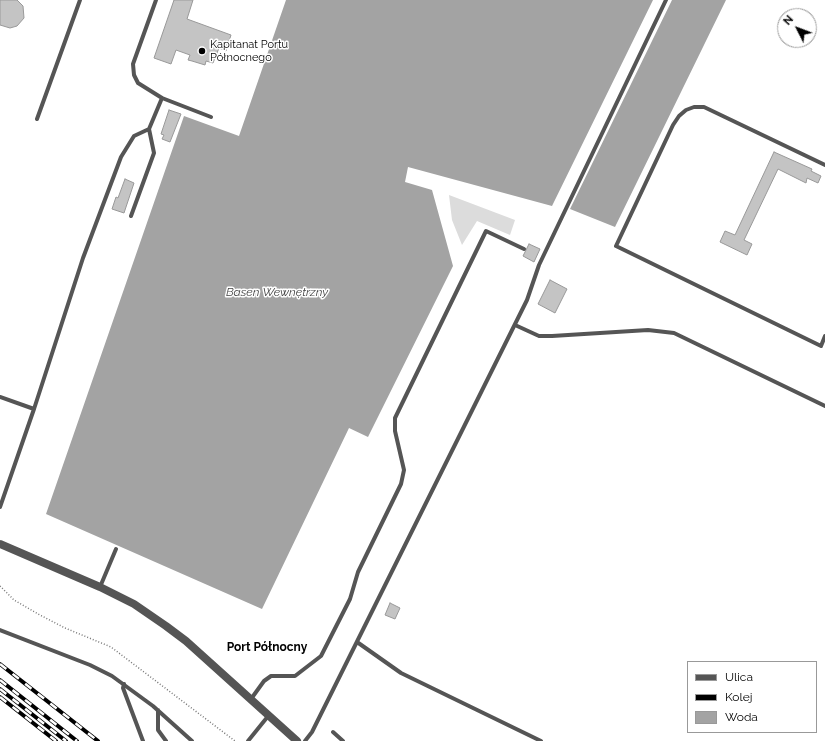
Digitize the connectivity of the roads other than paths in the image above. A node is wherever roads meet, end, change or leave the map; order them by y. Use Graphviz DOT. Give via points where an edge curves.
graph roads {
  1 [pos="80,0"];
  2 [pos="156,0"];
  3 [pos="666,0"];
  4 [pos="162,98"];
  5 [pos="211,117"];
  6 [pos="37,119"];
  7 [pos="149,129"];
  8 [pos="825,165"];
  9 [pos="131,216"];
  10 [pos="524,249"];
  11 [pos="515,325"];
  12 [pos="825,336"];
  13 [pos="0,397"];
  14 [pos="825,406"];
  15 [pos="34,409"];
  16 [pos="0,508"];
  17 [pos="0,544"];
  18 [pos="116,549"];
  19 [pos="100,587"];
  20 [pos="0,630"];
  21 [pos="357,642"];
  22 [pos="124,684"];
  23 [pos="251,700"];
  24 [pos="158,710"];
  25 [pos="269,715"];
  26 [pos="333,732"];
  27 [pos="143,741"];
  28 [pos="166,741"];
  29 [pos="192,741"];
  30 [pos="248,741"];
  31 [pos="297,741"];
  32 [pos="305,741"];
  33 [pos="342,741"];
  34 [pos="541,741"];
  1 -- 6 [label="lane"];
  2 -- 4 [label="lane" via="134,64 134,75 138,83"];
  3 -- 11 [label="lane" via="539,265"];
  4 -- 5 [label="lane"];
  4 -- 7 [label="lane"];
  7 -- 9 [label="lane" via="154,153"];
  7 -- 15 [label="lane" via="134,136 122,157 83,258"];
  8 -- 12 [label="lane" via="704,107 694,107 679,116 616,246 821,346"];
  10 -- 23 [label="lane" via="486,231 396,418 395,431 404,470 401,484 358,572 350,599 321,656 295,676 272,676 264,681"];
  11 -- 14 [label="lane" via="539,336 648,330 674,333"];
  11 -- 21 [label="lane"];
  13 -- 15 [label="lane"];
  15 -- 16 [label="lane"];
  17 -- 19 [label="street"];
  18 -- 19 [label="lane"];
  19 -- 23 [label="street" via="134,604 166,626"];
  20 -- 22 [label="lane" via="90,665"];
  21 -- 32 [label="lane" via="312,732"];
  21 -- 34 [label="lane" via="401,673"];
  22 -- 24 [label="lane"];
  22 -- 27 [label="lane" via="123,688"];
  23 -- 25 [label="street"];
  24 -- 28 [label="lane" via="158,730"];
  24 -- 29 [label="lane"];
  25 -- 30 [label="lane"];
  25 -- 31 [label="street"];
  26 -- 33 [label="lane"];
}
